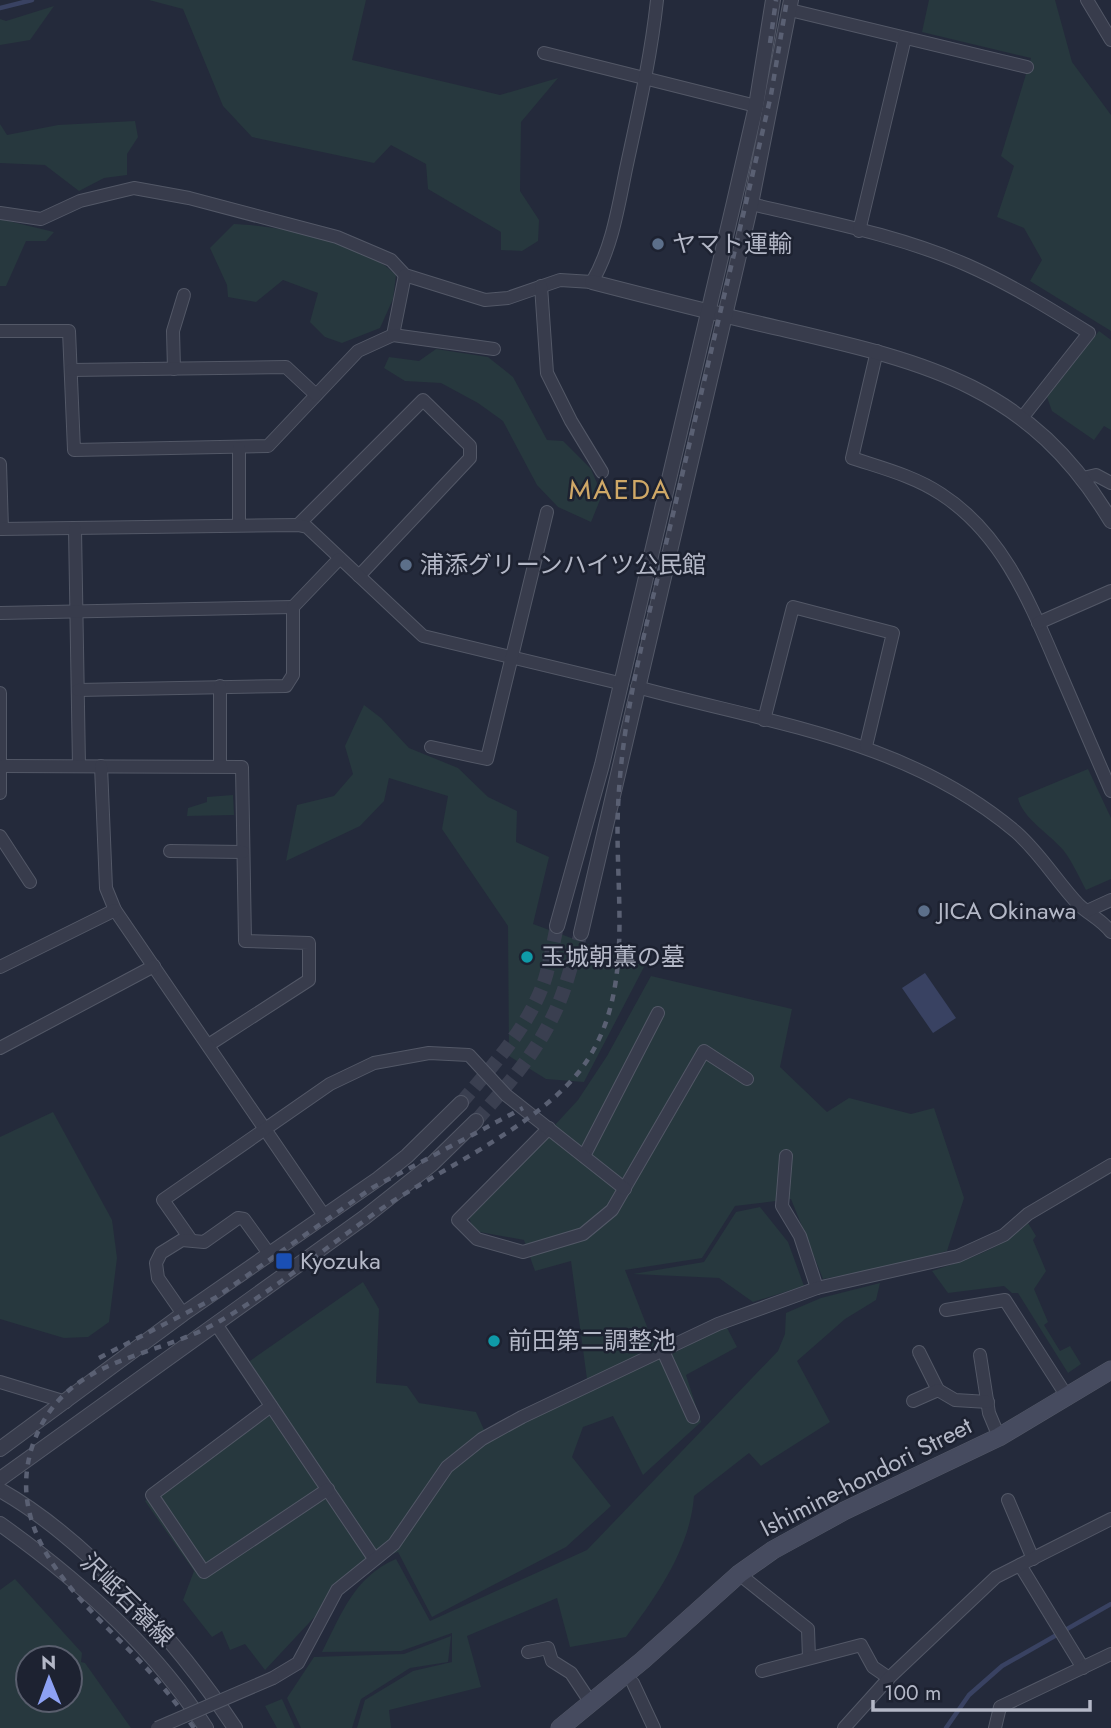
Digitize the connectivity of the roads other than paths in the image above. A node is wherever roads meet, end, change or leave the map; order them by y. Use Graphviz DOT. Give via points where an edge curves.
graph roads {
  1 [pos="657,0"];
  2 [pos="773,0"];
  3 [pos="1087,0"];
  4 [pos="790,5"];
  5 [pos="905,38"];
  6 [pos="1111,40"];
  7 [pos="544,52"];
  8 [pos="1027,66"];
  9 [pos="646,79"];
  10 [pos="756,106"];
  11 [pos="751,204"];
  12 [pos="0,212"];
  13 [pos="859,231"];
  14 [pos="405,275"];
  15 [pos="592,282"];
  16 [pos="541,286"];
  17 [pos="184,295"];
  18 [pos="708,312"];
  19 [pos="725,316"];
  20 [pos="0,331"];
  21 [pos="393,335"];
  22 [pos="494,349"];
  23 [pos="877,351"];
  24 [pos="174,369"];
  25 [pos="71,370"];
  26 [pos="316,395"];
  27 [pos="1022,418"];
  28 [pos="240,448"];
  29 [pos="0,464"];
  30 [pos="602,472"];
  31 [pos="1083,478"];
  32 [pos="1111,483"];
  33 [pos="547,512"];
  34 [pos="1111,521"];
  35 [pos="298,525"];
  36 [pos="239,526"];
  37 [pos="1,529"];
  38 [pos="75,529"];
  39 [pos="339,559"];
  40 [pos="359,576"];
  41 [pos="1111,592"];
  42 [pos="293,607"];
  43 [pos="75,610"];
  44 [pos="0,613"];
  45 [pos="1038,623"];
  46 [pos="512,658"];
  47 [pos="619,682"];
  48 [pos="220,686"];
  49 [pos="637,687"];
  50 [pos="78,690"];
  51 [pos="0,693"];
  52 [pos="765,720"];
  53 [pos="866,746"];
  54 [pos="431,747"];
  55 [pos="220,765"];
  56 [pos="2,766"];
  57 [pos="79,766"];
  58 [pos="101,766"];
  59 [pos="1111,791"];
  60 [pos="0,793"];
  61 [pos="0,836"];
  62 [pos="170,851"];
  63 [pos="243,852"];
  64 [pos="30,882"];
  65 [pos="1111,900"];
  66 [pos="115,910"];
  67 [pos="1087,911"];
  68 [pos="557,926"];
  69 [pos="1111,932"];
  70 [pos="581,933"];
  71 [pos="154,966"];
  72 [pos="0,967"];
  73 [pos="658,1013"];
  74 [pos="209,1044"];
  75 [pos="0,1048"];
  76 [pos="747,1079"];
  77 [pos="461,1103"];
  78 [pos="475,1121"];
  79 [pos="549,1128"];
  80 [pos="267,1129"];
  81 [pos="584,1156"];
  82 [pos="786,1156"];
  83 [pos="1111,1165"];
  84 [pos="625,1189"];
  85 [pos="326,1217"];
  86 [pos="191,1240"];
  87 [pos="270,1255"];
  88 [pos="817,1288"];
  89 [pos="946,1310"];
  90 [pos="183,1314"];
  91 [pos="216,1324"];
  92 [pos="663,1351"];
  93 [pos="919,1352"];
  94 [pos="980,1355"];
  95 [pos="1111,1370"];
  96 [pos="0,1382"];
  97 [pos="938,1390"];
  98 [pos="1068,1398"];
  99 [pos="913,1401"];
  100 [pos="65,1402"];
  101 [pos="988,1402"];
  102 [pos="271,1406"];
  103 [pos="693,1417"];
  104 [pos="999,1437"];
  105 [pos="0,1449"];
  106 [pos="0,1479"];
  107 [pos="328,1489"];
  108 [pos="0,1490"];
  109 [pos="1008,1500"];
  110 [pos="1111,1519"];
  111 [pos="0,1524"];
  112 [pos="373,1558"];
  113 [pos="1033,1559"];
  114 [pos="1020,1565"];
  115 [pos="738,1574"];
  116 [pos="528,1652"];
  117 [pos="1111,1654"];
  118 [pos="809,1658"];
  119 [pos="1083,1668"];
  120 [pos="762,1671"];
  121 [pos="889,1678"];
  122 [pos="633,1683"];
  123 [pos="591,1703"];
  124 [pos="157,1728"];
  125 [pos="206,1728"];
  126 [pos="235,1728"];
  127 [pos="560,1728"];
  128 [pos="654,1728"];
  129 [pos="844,1728"];
  130 [pos="995,1728"];
  1 -- 9 [label="street"];
  2 -- 10 [label="street"];
  3 -- 6 [label="street"];
  4 -- 5 [label="street"];
  4 -- 11 [label="street"];
  5 -- 8 [label="street"];
  5 -- 13 [label="street"];
  7 -- 9 [label="street"];
  9 -- 10 [label="street"];
  9 -- 15 [label="street" via="611,236"];
  10 -- 18 [label="street"];
  11 -- 13 [label="street"];
  11 -- 19 [label="street"];
  12 -- 14 [label="street" via="41,219 79,201 134,188 337,237 391,260"];
  13 -- 27 [label="street" via="911,244 965,265 1028,294 1089,333"];
  14 -- 16 [label="street" via="485,300 508,298"];
  14 -- 21 [label="street"];
  15 -- 16 [label="street" via="560,280"];
  15 -- 18 [label="street"];
  16 -- 30 [label="street" via="547,373"];
  17 -- 24 [label="street" via="173,331"];
  18 -- 19 [label="street"];
  18 -- 47 [label="street"];
  19 -- 23 [label="street"];
  19 -- 49 [label="street"];
  20 -- 25 [label="street" via="69,331"];
  21 -- 22 [label="street"];
  21 -- 26 [label="street" via="358,351"];
  23 -- 27 [label="street" via="957,379"];
  23 -- 45 [label="street" via="852,458 941,494 973,520 1022,584"];
  24 -- 25 [label="street"];
  24 -- 26 [label="street" via="286,368"];
  25 -- 28 [label="street" via="74,450"];
  26 -- 28 [label="street" via="268,446"];
  27 -- 31 [label="street"];
  28 -- 36 [label="street"];
  29 -- 37 [label="street"];
  31 -- 32 [label="street" via="1096,475"];
  31 -- 34 [label="street"];
  33 -- 46 [label="street"];
  35 -- 36 [label="street"];
  35 -- 39 [label="street" via="307,527"];
  35 -- 40 [label="street" via="423,400 470,446 470,458"];
  36 -- 38 [label="street"];
  37 -- 38 [label="street"];
  38 -- 43 [label="street"];
  39 -- 40 [label="street"];
  39 -- 42 [label="street"];
  40 -- 46 [label="street" via="423,636"];
  41 -- 45 [label="street"];
  42 -- 43 [label="street"];
  42 -- 48 [label="street" via="293,675 286,686"];
  43 -- 44 [label="street"];
  43 -- 50 [label="street"];
  45 -- 59 [label="street"];
  46 -- 47 [label="street"];
  46 -- 54 [label="street" via="487,760"];
  47 -- 68 [label="street" via="602,765"];
  48 -- 50 [label="street"];
  48 -- 55 [label="street"];
  49 -- 52 [label="street"];
  49 -- 70 [label="street"];
  50 -- 57 [label="street"];
  51 -- 56 [label="street"];
  52 -- 53 [label="street"];
  52 -- 53 [label="street" via="793,607 880,629 893,633"];
  53 -- 67 [label="street" via="941,779 983,806 1038,853"];
  55 -- 58 [label="street"];
  55 -- 63 [label="street" via="242,767"];
  56 -- 57 [label="street"];
  56 -- 60 [label="street"];
  57 -- 58 [label="street"];
  58 -- 66 [label="street" via="106,888"];
  61 -- 64 [label="street"];
  62 -- 63 [label="street"];
  63 -- 74 [label="street" via="246,941 309,943 309,979"];
  65 -- 67 [label="street"];
  66 -- 71 [label="street"];
  66 -- 72 [label="street"];
  67 -- 69 [label="street"];
  71 -- 74 [label="street"];
  71 -- 75 [label="street"];
  73 -- 81 [label="street"];
  74 -- 80 [label="street"];
  76 -- 84 [label="street" via="705,1051"];
  77 -- 85 [label="street" via="407,1156"];
  78 -- 91 [label="street" via="400,1190"];
  79 -- 80 [label="street" via="506,1095 469,1055 429,1053 374,1063 330,1084"];
  79 -- 81 [label="street"];
  79 -- 84 [label="street" via="458,1220 477,1239 523,1252 583,1234 612,1210"];
  80 -- 85 [label="street"];
  80 -- 86 [label="street" via="163,1200"];
  81 -- 84 [label="street"];
  82 -- 88 [label="street" via="782,1206 800,1236"];
  83 -- 88 [label="street" via="1028,1214 1004,1235 958,1256"];
  85 -- 87 [label="street"];
  86 -- 87 [label="street" via="204,1242 238,1218 244,1219"];
  86 -- 90 [label="street" via="178,1241 156,1263 158,1278"];
  87 -- 90 [label="street"];
  88 -- 92 [label="street" via="718,1324"];
  89 -- 98 [label="street" via="1005,1300"];
  90 -- 100 [label="street"];
  91 -- 102 [label="street"];
  91 -- 106 [label="street"];
  92 -- 103 [label="street"];
  92 -- 112 [label="street" via="482,1439 447,1467 394,1544"];
  93 -- 97 [label="street"];
  94 -- 101 [label="street"];
  95 -- 98 [label="main road, Ishimine-hondori Street"];
  96 -- 100 [label="street"];
  97 -- 99 [label="street"];
  97 -- 101 [label="street" via="955,1400"];
  98 -- 104 [label="main road, Ishimine-hondori Street"];
  100 -- 105 [label="street"];
  101 -- 104 [label="street"];
  102 -- 107 [label="street"];
  102 -- 107 [label="street" via="152,1495 204,1572"];
  104 -- 115 [label="main road, Ishimine-hondori Street" via="814,1526"];
  107 -- 112 [label="street"];
  108 -- 126 [label="street, 沢岻石嶺線" via="58,1533 131,1600 184,1659"];
  109 -- 113 [label="street"];
  110 -- 113 [label="street"];
  111 -- 125 [label="street" via="118,1621"];
  112 -- 124 [label="street, bridge" via="337,1590 298,1663"];
  113 -- 114 [label="street"];
  114 -- 119 [label="street"];
  114 -- 121 [label="street" via="969,1599"];
  115 -- 118 [label="street" via="808,1629"];
  115 -- 123 [label="main road, Ishimine-hondori Street"];
  116 -- 123 [label="street" via="548,1648 552,1661 571,1673"];
  117 -- 119 [label="street"];
  118 -- 120 [label="street"];
  118 -- 121 [label="street" via="861,1645 873,1667"];
  119 -- 130 [label="street" via="1000,1707"];
  121 -- 129 [label="street"];
  122 -- 128 [label="street"];
  123 -- 127 [label="main road, Ishimine-hondori Street"];
}
